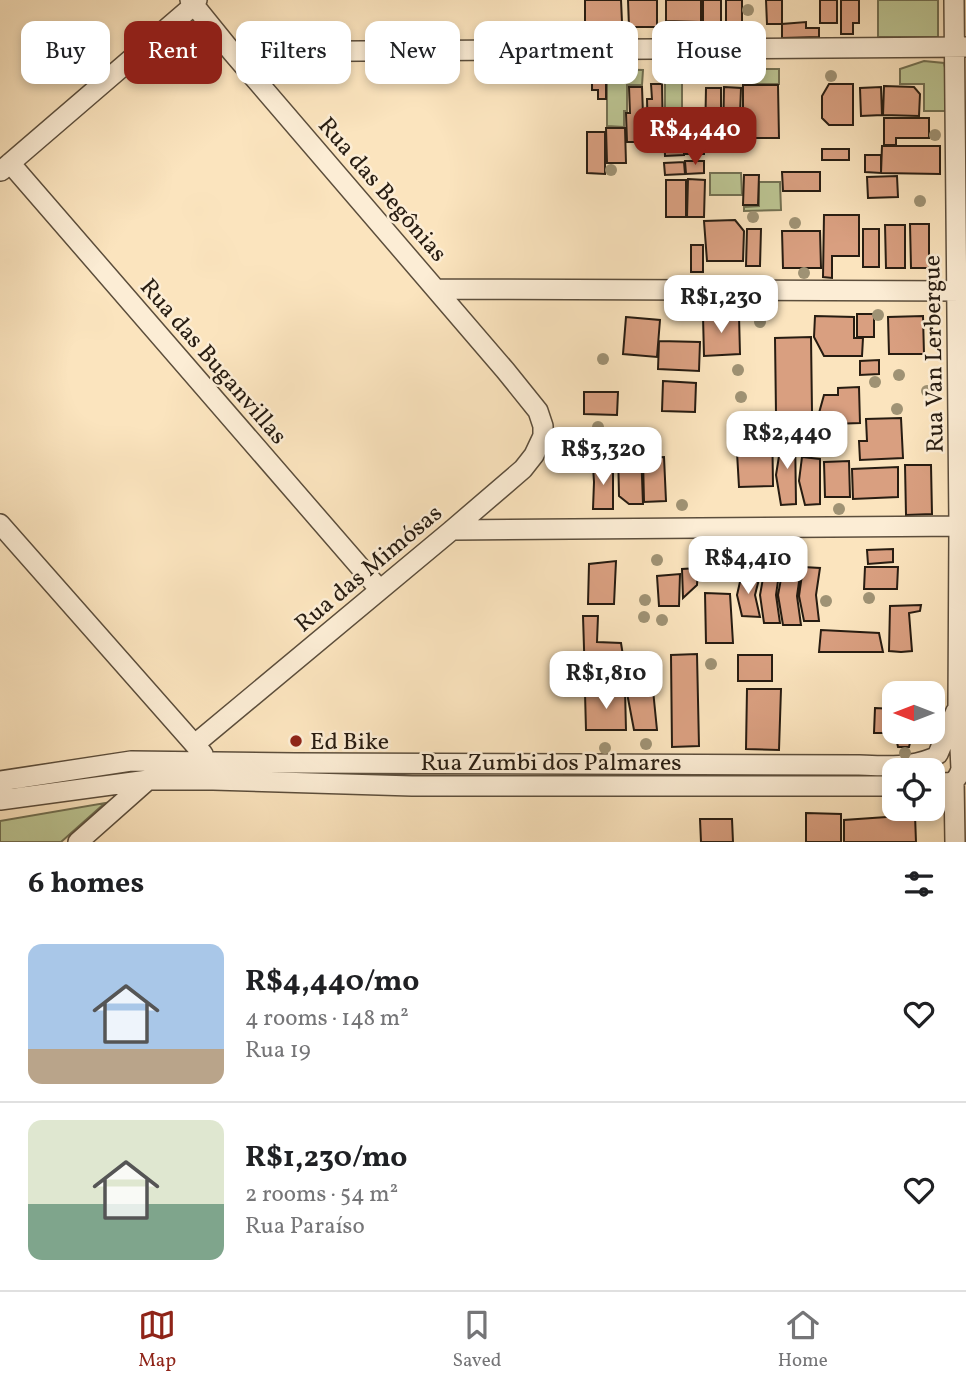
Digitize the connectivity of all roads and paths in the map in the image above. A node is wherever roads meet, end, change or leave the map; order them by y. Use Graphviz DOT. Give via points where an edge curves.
graph roads {
  1 [pos="954,0"];
  2 [pos="194,2"];
  3 [pos="960,47"];
  4 [pos="232,52"];
  5 [pos="5,167"];
  6 [pos="437,289"];
  7 [pos="961,291"];
  8 [pos="538,411"];
  9 [pos="0,524"];
  10 [pos="962,526"];
  11 [pos="452,530"];
  12 [pos="380,590"];
  13 [pos="195,744"];
  14 [pos="211,771"];
  15 [pos="947,771"];
  16 [pos="148,780"];
  17 [pos="0,781"];
  18 [pos="882,786"];
  19 [pos="0,800"];
  20 [pos="78,842"];
  21 [pos="955,842"];
  1 -- 3 [label="street, Rua Van Lerbergue"];
  2 -- 4 [label="street, Rua das Begônias"];
  2 -- 5 [label="street"];
  3 -- 4 [label="street"];
  3 -- 7 [label="street, Rua Van Lerbergue"];
  4 -- 6 [label="street, Rua das Begônias"];
  5 -- 12 [label="street, Rua das Buganvillas"];
  6 -- 7 [label="street"];
  6 -- 8 [label="street, Rua das Begônias"];
  7 -- 10 [label="street, Rua Van Lerbergue"];
  8 -- 11 [label="street, Rua das Mimósas" via="543,436 534,455"];
  9 -- 13 [label="street"];
  10 -- 11 [label="street"];
  10 -- 15 [label="street, Rua Van Lerbergue" via="958,707"];
  11 -- 12 [label="street, Rua das Mimósas"];
  12 -- 13 [label="street, Rua das Mimósas"];
  13 -- 14 [label="street"];
  14 -- 15 [label="street, Rua Zumbi dos Palmares" via="895,767 920,763"];
  14 -- 16 [label="street, Rua Zumbi dos Palmares"];
  14 -- 17 [label="street" via="131,761"];
  14 -- 18 [label="street, Rua Zumbi dos Palmares" via="426,786"];
  15 -- 21 [label="street, Rua Van Lerbergue"];
  16 -- 19 [label="street, Rua Zumbi dos Palmares"];
  16 -- 20 [label="street"];
}
